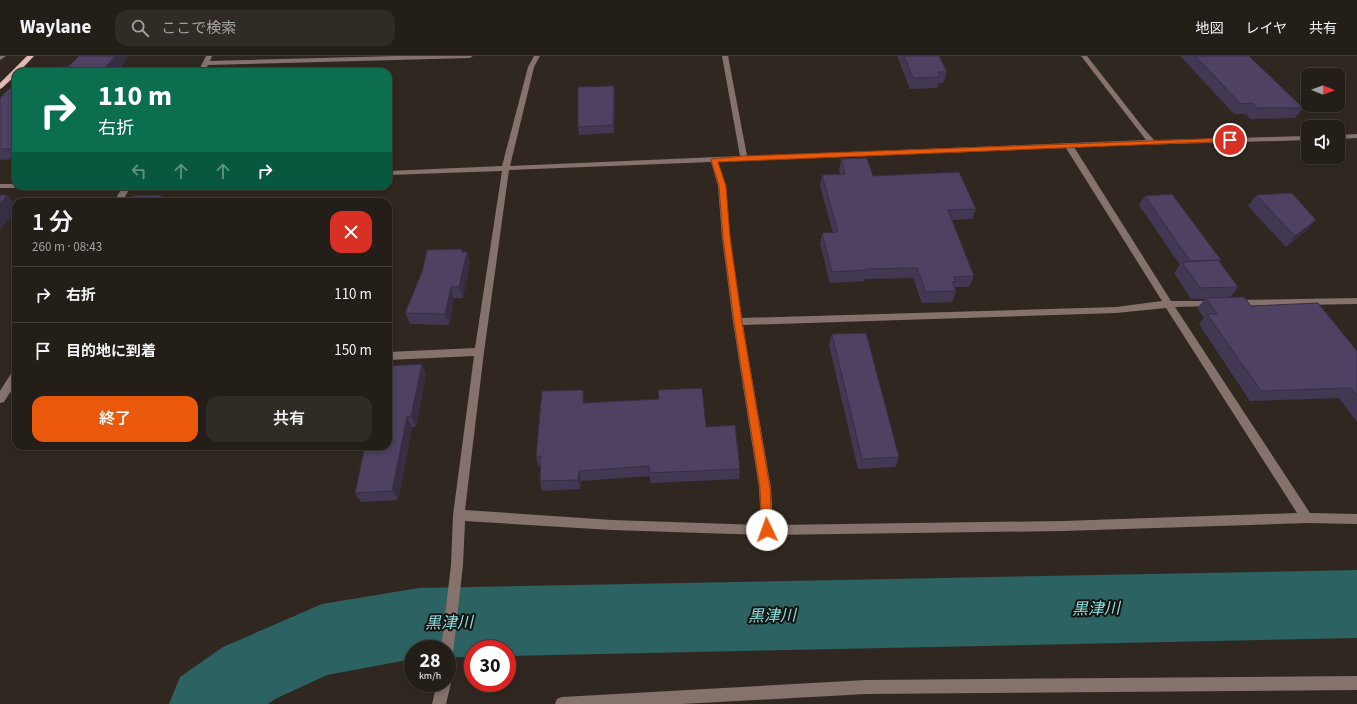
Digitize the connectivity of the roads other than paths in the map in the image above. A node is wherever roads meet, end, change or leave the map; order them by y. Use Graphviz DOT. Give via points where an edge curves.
graph roads {
  1 [pos="3,56"];
  2 [pos="31,56"];
  3 [pos="209,56"];
  4 [pos="470,56"];
  5 [pos="537,56"];
  6 [pos="725,56"];
  7 [pos="1084,56"];
  8 [pos="0,58"];
  9 [pos="206,63"];
  10 [pos="19,68"];
  11 [pos="203,68"];
  12 [pos="12,75"];
  13 [pos="0,87"];
  14 [pos="1357,136"];
  15 [pos="1345,137"];
  16 [pos="1301,138"];
  17 [pos="1152,142"];
  18 [pos="1069,146"];
  19 [pos="744,158"];
  20 [pos="714,160"];
  21 [pos="506,167"];
  22 [pos="392,173"];
  23 [pos="0,186"];
  24 [pos="12,186"];
  25 [pos="1357,301"];
  26 [pos="1168,304"];
  27 [pos="738,322"];
  28 [pos="479,352"];
  29 [pos="392,356"];
  30 [pos="12,381"];
  31 [pos="0,399"];
  32 [pos="459,515"];
  33 [pos="1307,518"];
  34 [pos="1357,519"];
  35 [pos="767,530"];
  36 [pos="448,640"];
  37 [pos="1357,683"];
  38 [pos="441,692"];
  39 [pos="439,704"];
  40 [pos="562,704"];
  1 -- 8 [label="street"];
  2 -- 10 [label="main road"];
  3 -- 9 [label="street"];
  4 -- 9 [label="street"];
  5 -- 21 [label="street" via="531,67"];
  6 -- 19 [label="street"];
  7 -- 17 [label="street"];
  9 -- 11 [label="street"];
  12 -- 13 [label="main road"];
  14 -- 15 [label="street"];
  16 -- 17 [label="street"];
  17 -- 18 [label="street"];
  18 -- 19 [label="street"];
  18 -- 26 [label="street"];
  19 -- 20 [label="street"];
  20 -- 21 [label="street"];
  20 -- 27 [label="street" via="722,186"];
  21 -- 22 [label="street"];
  21 -- 28 [label="street"];
  23 -- 24 [label="street"];
  25 -- 26 [label="street"];
  26 -- 27 [label="street" via="1116,310"];
  26 -- 33 [label="street"];
  27 -- 35 [label="street" via="765,488"];
  28 -- 29 [label="street"];
  28 -- 32 [label="street"];
  30 -- 31 [label="street"];
  32 -- 35 [label="street" via="612,525"];
  32 -- 36 [label="street" via="457,565"];
  33 -- 34 [label="street"];
  33 -- 35 [label="street" via="1063,526"];
  37 -- 40 [label="street" via="866,688"];
  38 -- 39 [label="street"];
}
